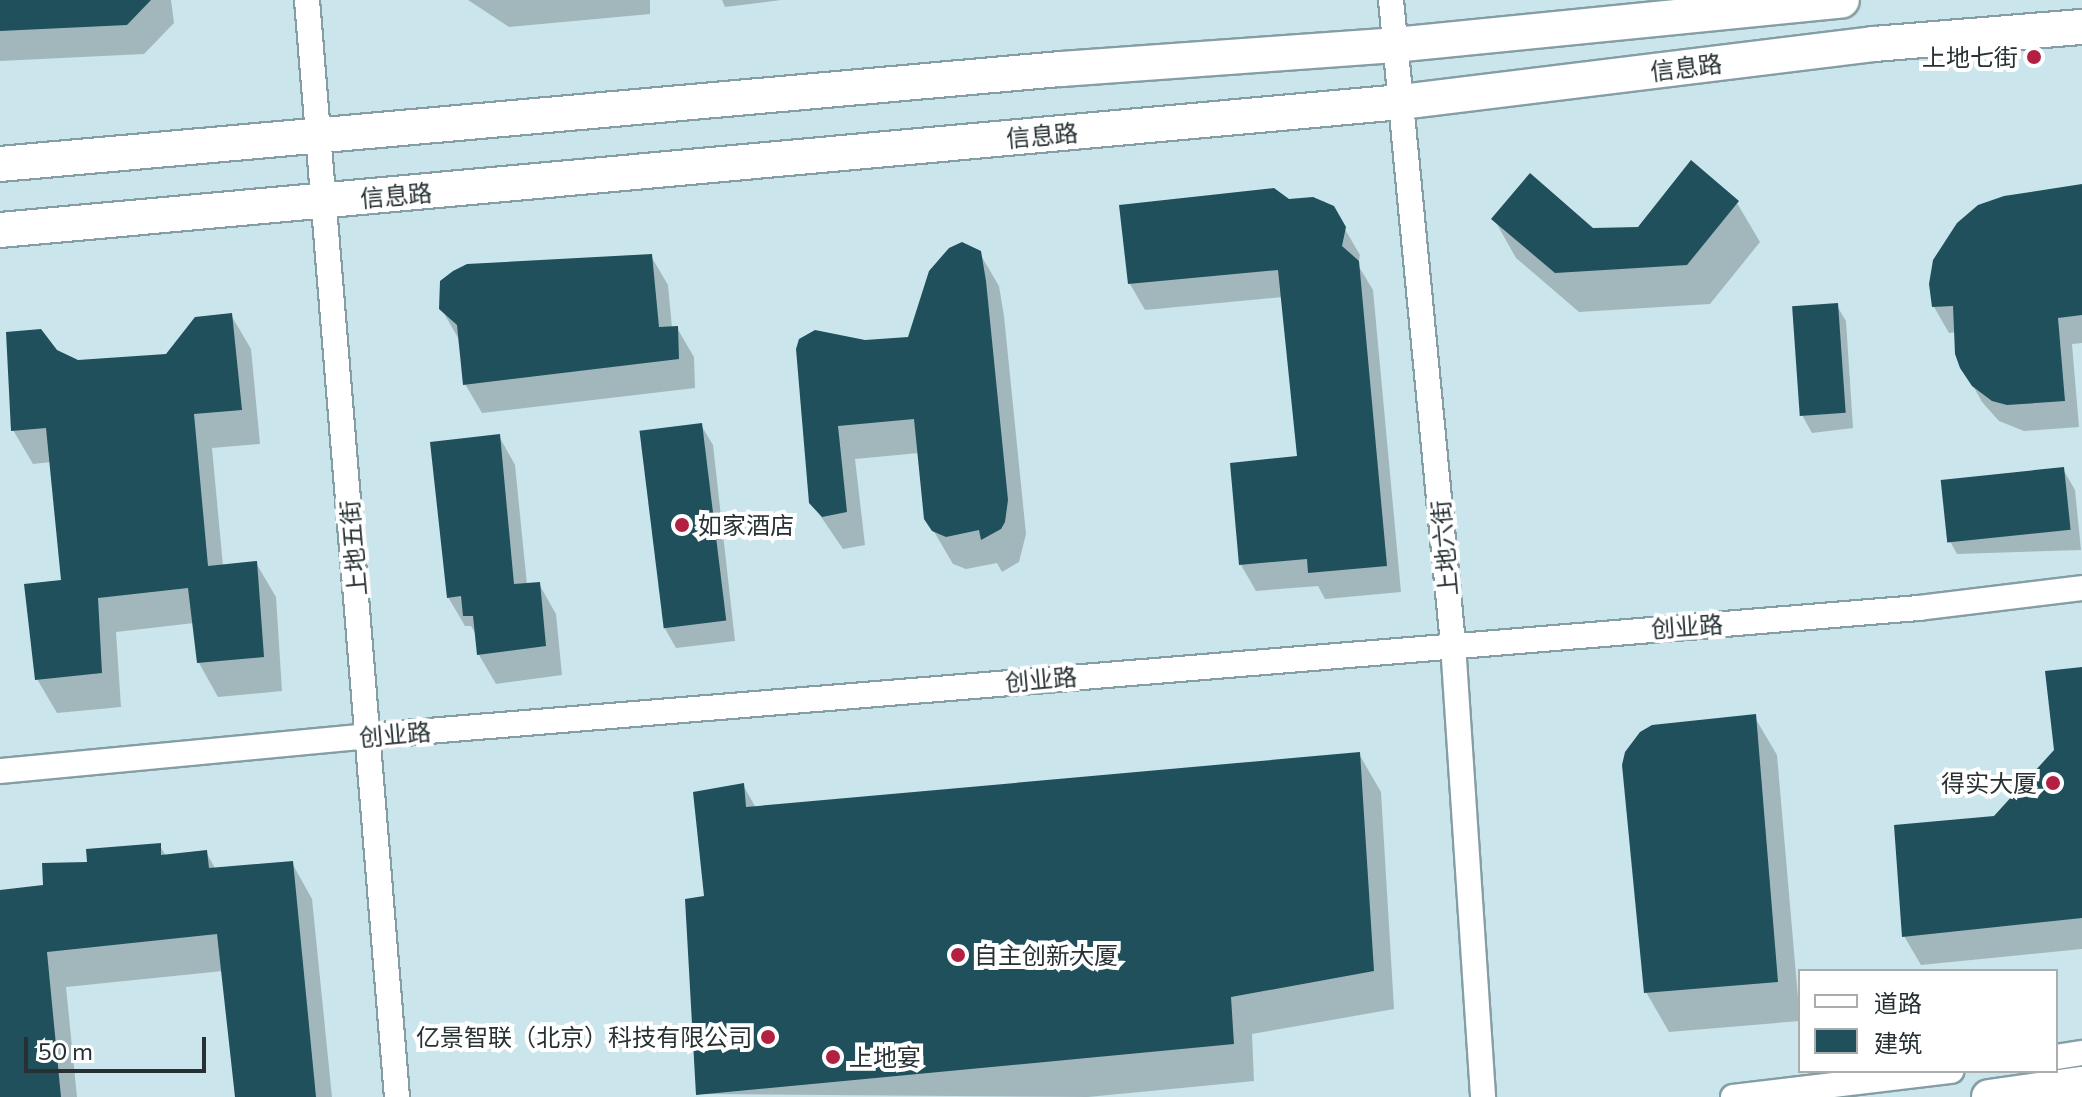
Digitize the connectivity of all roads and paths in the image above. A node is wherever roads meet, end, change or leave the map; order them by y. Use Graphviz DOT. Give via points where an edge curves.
graph roads {
  1 [pos="307,0"];
  2 [pos="1391,0"];
  3 [pos="1842,0"];
  4 [pos="2082,27"];
  5 [pos="1395,45"];
  6 [pos="1401,102"];
  7 [pos="320,135"];
  8 [pos="0,164"];
  9 [pos="325,201"];
  10 [pos="0,230"];
  11 [pos="2082,588"];
  12 [pos="1453,644"];
  13 [pos="368,736"];
  14 [pos="0,771"];
  15 [pos="2082,1053"];
  16 [pos="2058,1057"];
  17 [pos="1934,1073"];
  18 [pos="2082,1084"];
  19 [pos="397,1097"];
  20 [pos="1483,1097"];
  21 [pos="1733,1097"];
  22 [pos="1989,1097"];
  1 -- 7 [label="street, 上地五街"];
  2 -- 5 [label="street, 上地六街"];
  3 -- 5 [label="main road, 信息路"];
  4 -- 6 [label="main road, 信息路" via="1874,44"];
  5 -- 6 [label="street, 上地六街"];
  5 -- 7 [label="main road, 信息路"];
  6 -- 9 [label="main road, 信息路"];
  6 -- 12 [label="street, 上地六街"];
  7 -- 8 [label="main road, 信息路"];
  7 -- 9 [label="street, 上地五街"];
  9 -- 10 [label="main road, 信息路"];
  9 -- 13 [label="street, 上地五街"];
  11 -- 12 [label="street, 创业路" via="1919,608"];
  12 -- 13 [label="street, 创业路"];
  12 -- 20 [label="street, 上地六街"];
  13 -- 14 [label="street, 创业路"];
  13 -- 19 [label="street, 上地五街"];
  15 -- 16 [label="street"];
  17 -- 21 [label="street"];
  18 -- 22 [label="main road"];
}
